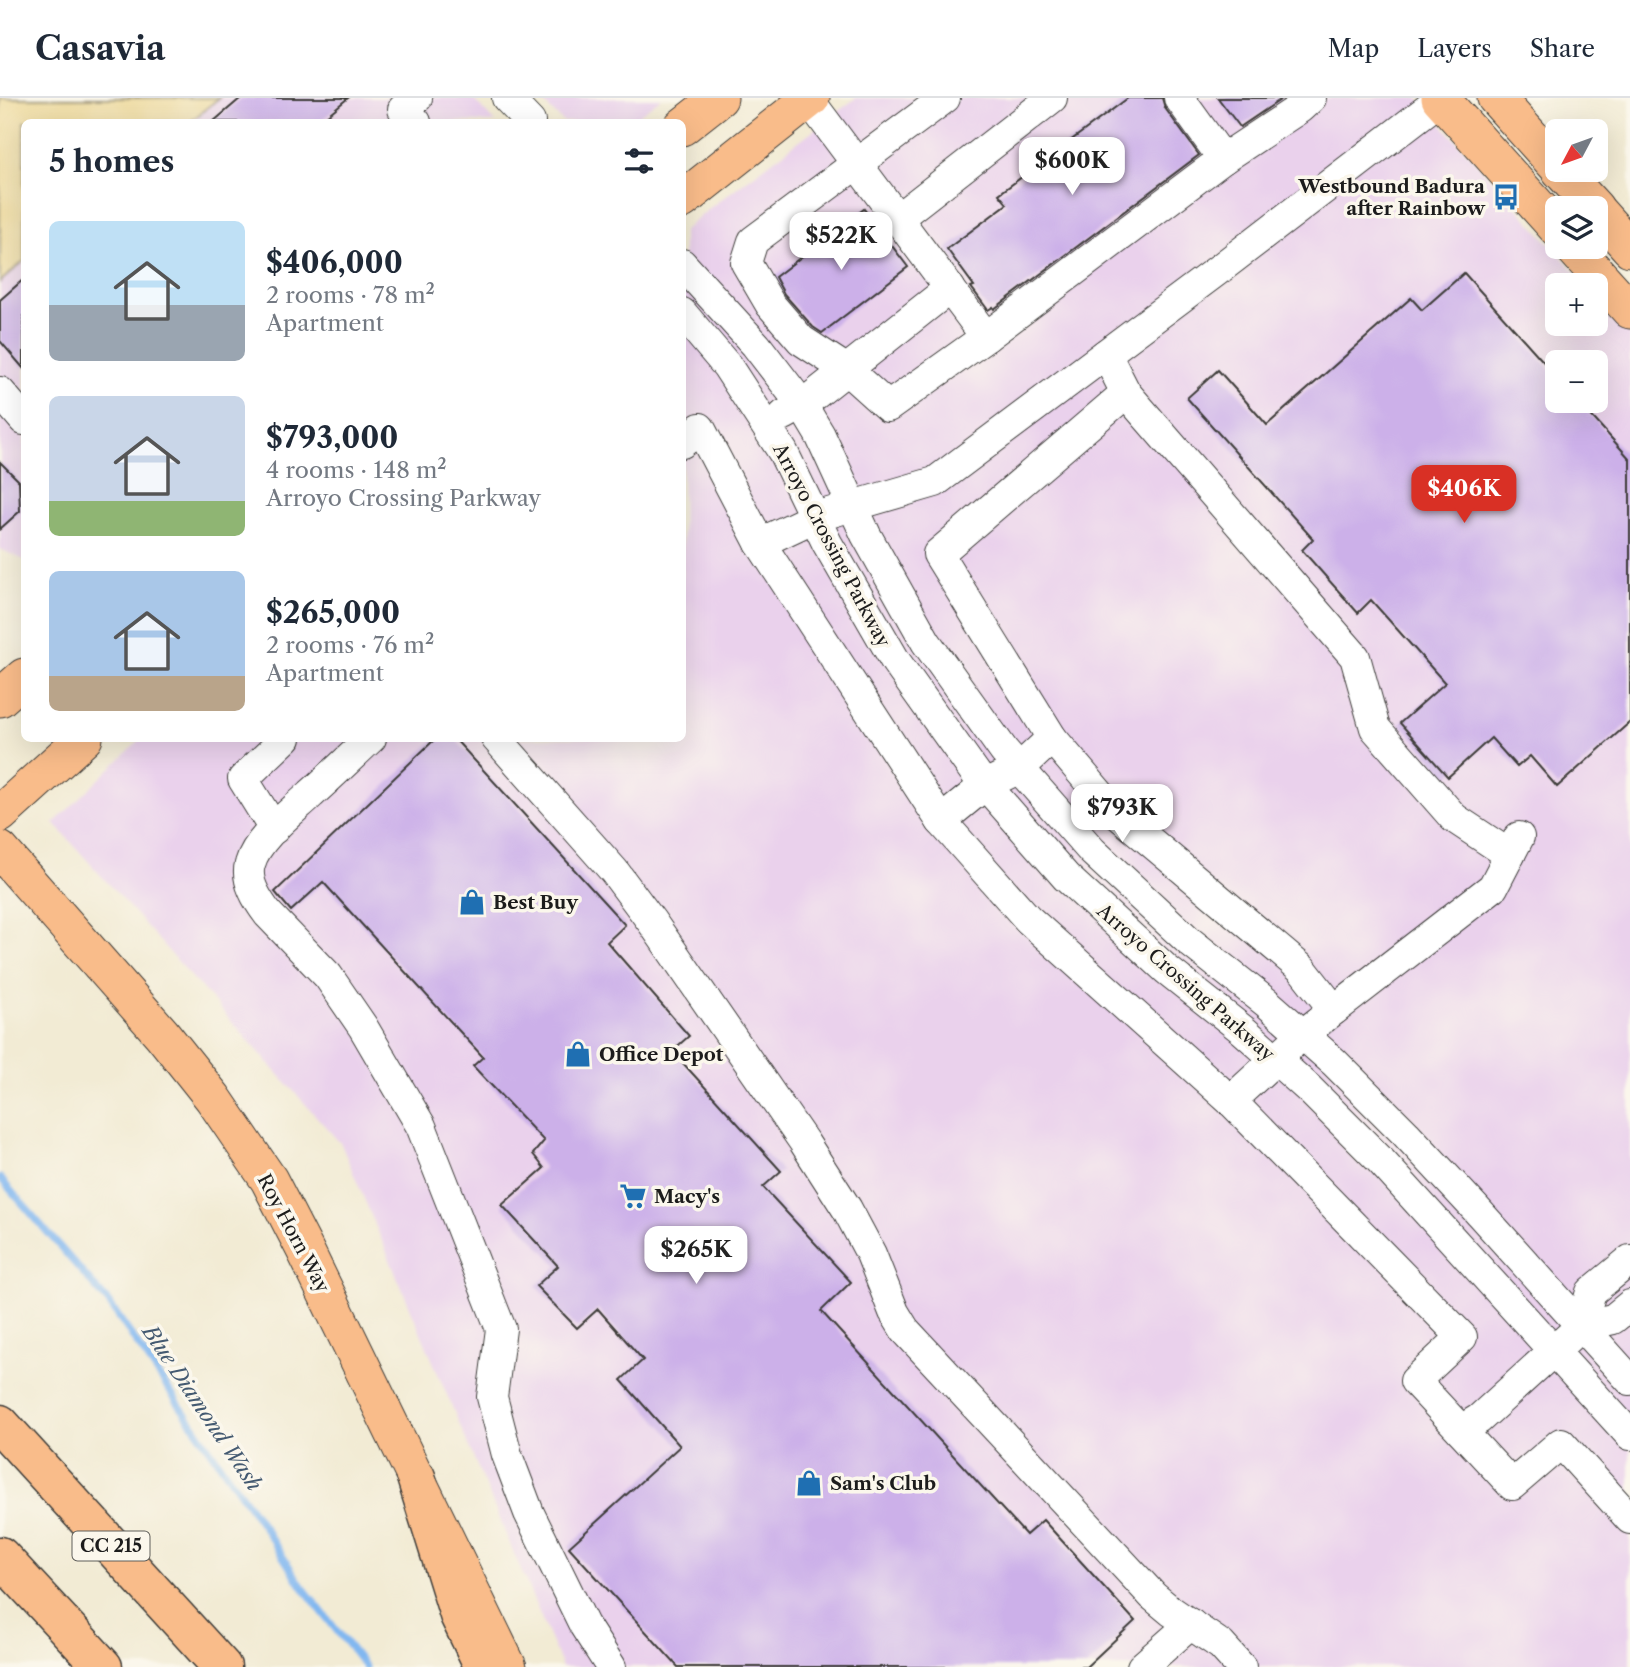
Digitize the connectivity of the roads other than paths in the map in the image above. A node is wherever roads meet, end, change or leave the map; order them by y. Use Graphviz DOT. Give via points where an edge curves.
graph roads {
  1 [pos="507,98"];
  2 [pos="945,98"];
  3 [pos="1052,98"];
  4 [pos="1179,98"];
  5 [pos="1311,98"];
  6 [pos="1441,98"];
  7 [pos="1496,98"];
  8 [pos="810,99"];
  9 [pos="701,108"];
  10 [pos="527,119"];
  11 [pos="686,136"];
  12 [pos="1545,152"];
  13 [pos="1223,159"];
  14 [pos="858,165"];
  15 [pos="1571,182"];
  16 [pos="1584,196"];
  17 [pos="686,197"];
  18 [pos="1545,214"];
  19 [pos="898,219"];
  20 [pos="1608,223"];
  21 [pos="1630,248"];
  22 [pos="1584,259"];
  23 [pos="686,268"];
  24 [pos="950,288"];
  25 [pos="1630,310"];
  26 [pos="686,318"];
  27 [pos="986,337"];
  28 [pos="1106,354"];
  29 [pos="847,370"];
  30 [pos="0,392"];
  31 [pos="1126,393"];
  32 [pos="802,405"];
  33 [pos="21,416"];
  34 [pos="765,425"];
  35 [pos="686,440"];
  36 [pos="853,506"];
  37 [pos="816,517"];
  38 [pos="760,543"];
  39 [pos="1052,738"];
  40 [pos="80,742"];
  41 [pos="282,742"];
  42 [pos="367,742"];
  43 [pos="500,742"];
  44 [pos="1020,768"];
  45 [pos="985,785"];
  46 [pos="0,814"];
  47 [pos="941,821"];
  48 [pos="274,829"];
  49 [pos="0,850"];
  50 [pos="1334,1010"];
  51 [pos="1303,1034"];
  52 [pos="1276,1059"];
  53 [pos="1232,1101"];
  54 [pos="1630,1260"];
  55 [pos="1630,1306"];
  56 [pos="1581,1326"];
  57 [pos="1555,1351"];
  58 [pos="1630,1380"];
  59 [pos="0,1424"];
  60 [pos="1461,1430"];
  61 [pos="1630,1435"];
  62 [pos="416,1477"];
  63 [pos="1630,1518"];
  64 [pos="0,1556"];
  65 [pos="1191,1624"];
  66 [pos="103,1667"];
  67 [pos="222,1667"];
  68 [pos="484,1667"];
  69 [pos="508,1667"];
  70 [pos="611,1667"];
  71 [pos="1142,1667"];
  72 [pos="1240,1667"];
  1 -- 10 [label="street"];
  2 -- 14 [label="street"];
  3 -- 19 [label="street"];
  4 -- 13 [label="street"];
  5 -- 13 [label="street"];
  6 -- 18 [label="main road"];
  6 -- 28 [label="street"];
  7 -- 12 [label="main road"];
  8 -- 14 [label="street"];
  8 -- 17 [label="main road"];
  9 -- 11 [label="main road"];
  13 -- 27 [label="street"];
  14 -- 19 [label="street"];
  14 -- 29 [label="street" via="753,241 746,263 770,304 801,340"];
  15 -- 16 [label="main road"];
  19 -- 24 [label="street"];
  20 -- 21 [label="main road"];
  22 -- 25 [label="main road"];
  23 -- 32 [label="street, Arroyo Crossing Parkway" via="756,345"];
  24 -- 27 [label="street"];
  24 -- 29 [label="street"];
  26 -- 34 [label="street, Arroyo Crossing Parkway" via="727,366"];
  27 -- 29 [label="street" via="888,407"];
  28 -- 31 [label="street"];
  28 -- 36 [label="street" via="935,482"];
  29 -- 32 [label="street"];
  30 -- 33 [label="street"];
  31 -- 39 [label="street" via="938,554"];
  31 -- 50 [label="street" via="1355,657 1375,727 1454,818 1514,846 1493,887"];
  32 -- 34 [label="street"];
  32 -- 36 [label="street, Arroyo Crossing Parkway"];
  34 -- 37 [label="street, Arroyo Crossing Parkway"];
  35 -- 38 [label="street" via="700,428"];
  36 -- 37 [label="street"];
  36 -- 44 [label="street, Arroyo Crossing Parkway" via="926,642"];
  37 -- 38 [label="street"];
  37 -- 45 [label="street, Arroyo Crossing Parkway" via="896,662"];
  38 -- 47 [label="street"];
  39 -- 44 [label="street"];
  39 -- 50 [label="street" via="1114,811 1302,969"];
  40 -- 46 [label="main road"];
  41 -- 48 [label="street" via="243,779"];
  42 -- 48 [label="street"];
  43 -- 65 [label="street" via="614,871 804,1142 871,1254 900,1323 1153,1596"];
  44 -- 45 [label="street"];
  44 -- 51 [label="street, Arroyo Crossing Parkway" via="1092,851 1190,942"];
  45 -- 47 [label="street"];
  45 -- 52 [label="street, Arroyo Crossing Parkway" via="1066,877 1167,970"];
  47 -- 53 [label="street" via="1028,919"];
  48 -- 70 [label="street" via="249,866 253,889 268,914 328,976 421,1126 501,1329 492,1397 507,1455 529,1513 584,1625"];
  49 -- 62 [label="main road, Roy Horn Way" via="162,1034 269,1180"];
  50 -- 51 [label="street"];
  51 -- 52 [label="street"];
  51 -- 56 [label="street, Arroyo Crossing Parkway" via="1406,1134"];
  52 -- 53 [label="street"];
  52 -- 57 [label="street, Arroyo Crossing Parkway" via="1380,1160"];
  53 -- 60 [label="street" via="1462,1337 1415,1381"];
  54 -- 56 [label="street" via="1591,1292"];
  55 -- 56 [label="street" via="1613,1319"];
  56 -- 57 [label="street"];
  56 -- 58 [label="street, Arroyo Crossing Parkway"];
  57 -- 60 [label="street"];
  57 -- 61 [label="street, Arroyo Crossing Parkway"];
  59 -- 67 [label="highway, CC 215"];
  60 -- 63 [label="street" via="1511,1485 1560,1443"];
  62 -- 68 [label="highway" via="459,1615"];
  62 -- 69 [label="main road, Roy Horn Way"];
  64 -- 66 [label="highway"];
  65 -- 71 [label="street"];
  65 -- 72 [label="street" via="1221,1645"];
}
